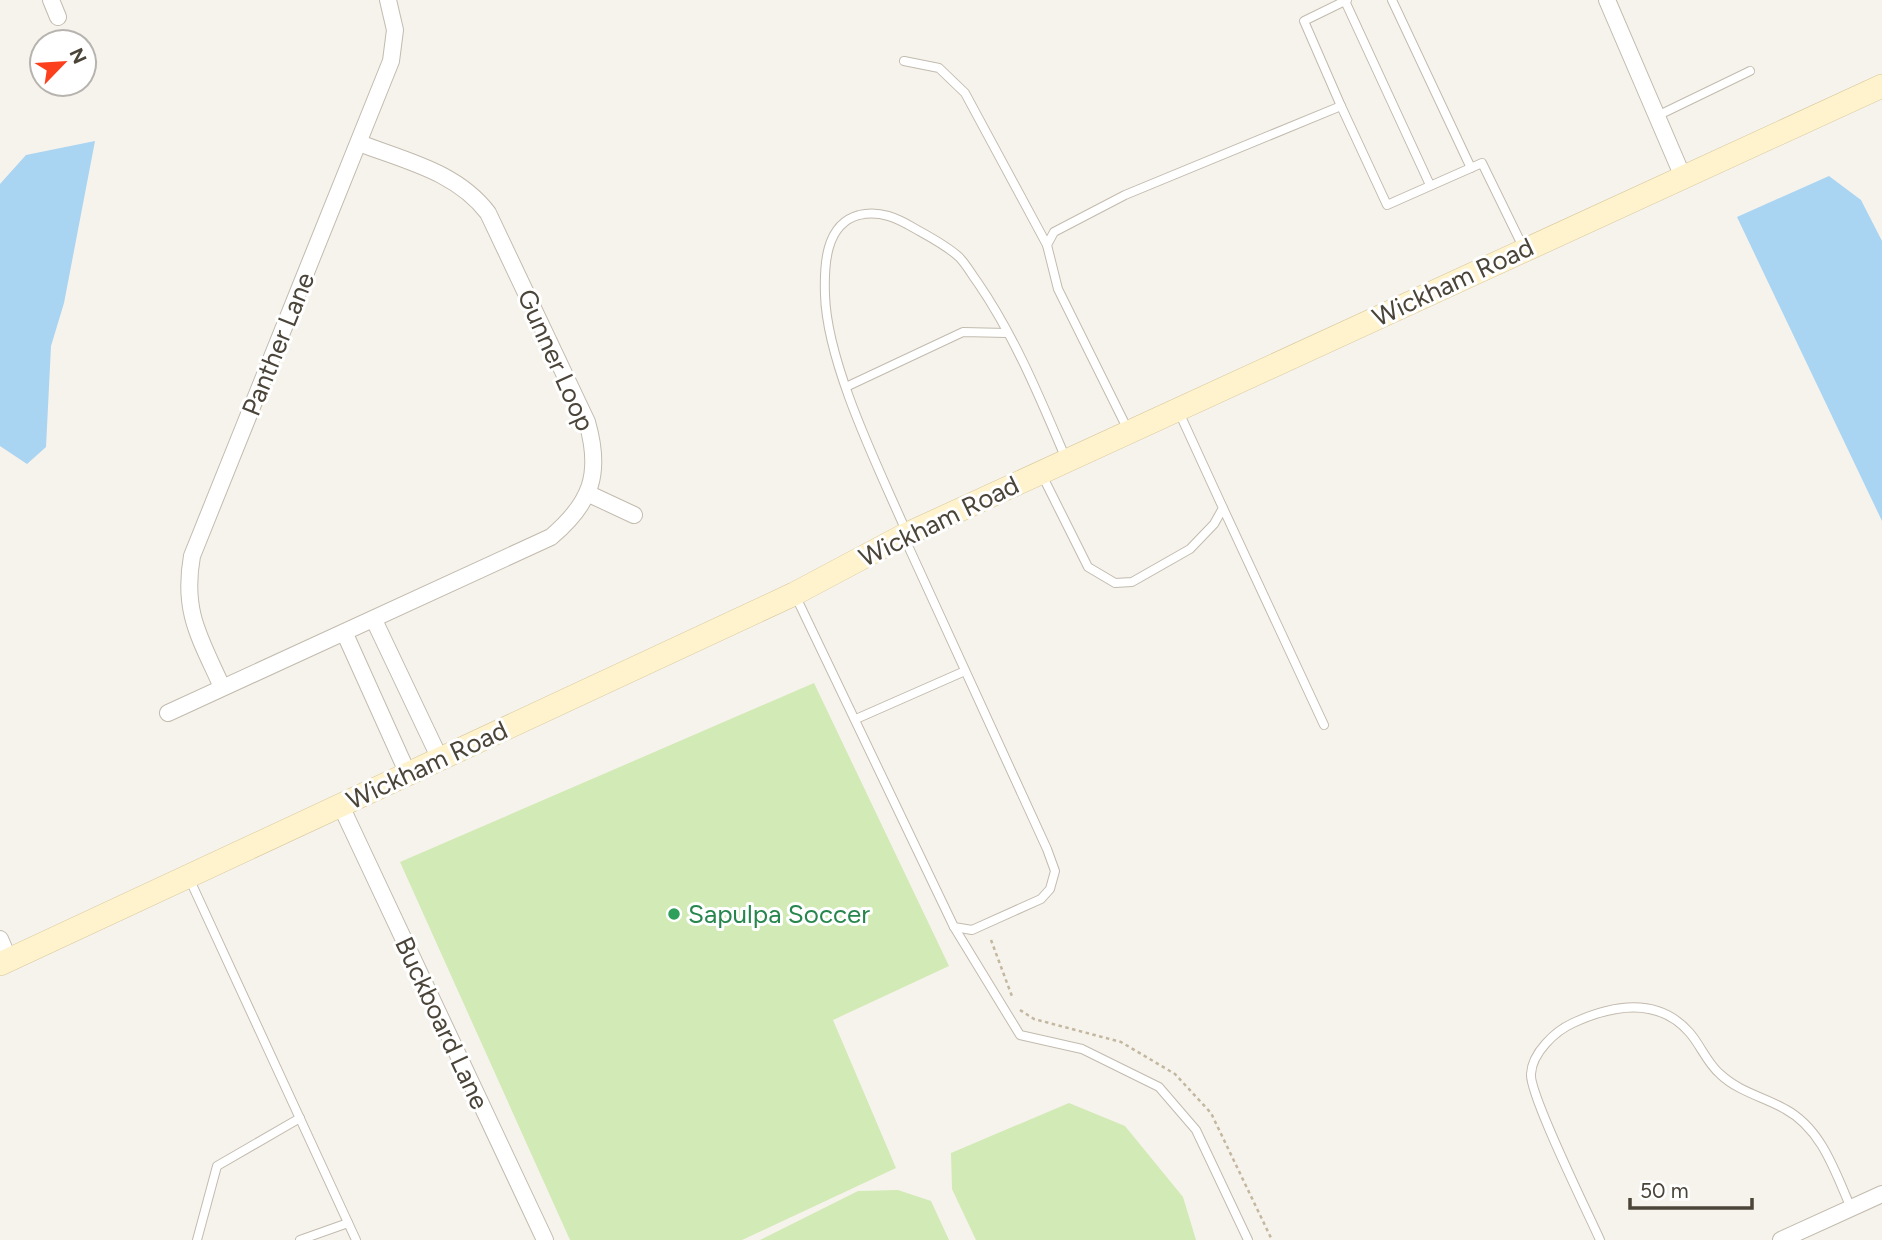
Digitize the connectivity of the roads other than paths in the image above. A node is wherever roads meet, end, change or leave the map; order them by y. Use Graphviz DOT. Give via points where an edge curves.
graph roads {
  1 [pos="51,0"];
  2 [pos="388,0"];
  3 [pos="1346,0"];
  4 [pos="1392,0"];
  5 [pos="1607,0"];
  6 [pos="58,17"];
  7 [pos="904,61"];
  8 [pos="1750,71"];
  9 [pos="1882,86"];
  10 [pos="1341,106"];
  11 [pos="1657,116"];
  12 [pos="359,143"];
  13 [pos="1471,168"];
  14 [pos="1684,177"];
  15 [pos="1430,185"];
  16 [pos="1047,245"];
  17 [pos="1524,248"];
  18 [pos="1007,332"];
  19 [pos="848,386"];
  20 [pos="1178,410"];
  21 [pos="1129,432"];
  22 [pos="1066,461"];
  23 [pos="1041,473"];
  24 [pos="589,494"];
  25 [pos="1223,508"];
  26 [pos="634,515"];
  27 [pos="905,535"];
  28 [pos="794,594"];
  29 [pos="374,620"];
  30 [pos="345,634"];
  31 [pos="965,671"];
  32 [pos="222,687"];
  33 [pos="168,713"];
  34 [pos="856,719"];
  35 [pos="1324,725"];
  36 [pos="440,759"];
  37 [pos="408,774"];
  38 [pos="341,806"];
  39 [pos="188,876"];
  40 [pos="954,928"];
  41 [pos="3,954"];
  42 [pos="300,1118"];
  43 [pos="1882,1194"];
  44 [pos="1851,1208"];
  45 [pos="348,1223"];
  46 [pos="197,1240"];
  47 [pos="300,1240"];
  48 [pos="356,1240"];
  49 [pos="545,1240"];
  50 [pos="1248,1240"];
  51 [pos="1600,1240"];
  52 [pos="1781,1240"];
  1 -- 6 [label="street"];
  2 -- 12 [label="street, Panther Lane" via="394,45"];
  3 -- 10 [label="lane" via="1304,21"];
  3 -- 15 [label="lane"];
  4 -- 13 [label="lane"];
  5 -- 11 [label="street"];
  7 -- 16 [label="lane" via="939,68 965,93"];
  8 -- 11 [label="lane"];
  9 -- 14 [label="street, Wickham Road"];
  10 -- 15 [label="lane" via="1387,205"];
  10 -- 16 [label="lane" via="1125,195 1055,232"];
  11 -- 14 [label="street"];
  12 -- 24 [label="street, Gunner Loop" via="444,175 477,198 488,214 587,422 594,460"];
  12 -- 32 [label="street, Panther Lane" via="192,556 188,601"];
  13 -- 15 [label="lane"];
  13 -- 17 [label="lane" via="1482,163"];
  14 -- 17 [label="street, Wickham Road"];
  16 -- 21 [label="lane" via="1058,289"];
  17 -- 20 [label="street, Wickham Road"];
  18 -- 19 [label="lane" via="963,332"];
  18 -- 19 [label="lane" via="960,258 891,215 852,217 833,233 826,258 825,298 833,346"];
  18 -- 22 [label="lane"];
  19 -- 27 [label="lane"];
  20 -- 21 [label="street, Wickham Road"];
  20 -- 25 [label="lane"];
  21 -- 22 [label="street, Wickham Road"];
  22 -- 23 [label="street, Wickham Road"];
  23 -- 25 [label="lane" via="1088,567 1115,583 1132,582 1190,549"];
  23 -- 27 [label="street, Wickham Road"];
  24 -- 26 [label="street"];
  24 -- 29 [label="street, Gunner Loop" via="570,521 551,537"];
  25 -- 35 [label="lane"];
  27 -- 28 [label="street, Wickham Road"];
  27 -- 31 [label="lane"];
  28 -- 34 [label="lane"];
  28 -- 36 [label="street, Wickham Road"];
  29 -- 30 [label="street, Gunner Loop"];
  29 -- 36 [label="street"];
  30 -- 32 [label="street, Gunner Loop"];
  30 -- 37 [label="street"];
  31 -- 34 [label="lane"];
  31 -- 40 [label="lane" via="1055,871 1050,889 1041,899 972,930"];
  32 -- 33 [label="street, Gunner Loop"];
  34 -- 40 [label="lane"];
  36 -- 37 [label="street, Wickham Road"];
  37 -- 38 [label="street, Wickham Road"];
  38 -- 39 [label="street, Wickham Road"];
  38 -- 49 [label="street, Buckboard Lane"];
  39 -- 41 [label="street, Wickham Road"];
  39 -- 42 [label="lane"];
  40 -- 50 [label="lane" via="1020,1035 1082,1049 1159,1087 1196,1130"];
  42 -- 45 [label="lane"];
  42 -- 46 [label="lane" via="217,1166"];
  43 -- 44 [label="street"];
  44 -- 51 [label="lane" via="1828,1155 1805,1122 1720,1074 1689,1031 1667,1012 1643,1006 1597,1013 1559,1030 1538,1055 1530,1075"];
  44 -- 52 [label="street"];
  45 -- 47 [label="lane"];
  45 -- 48 [label="lane"];
}
